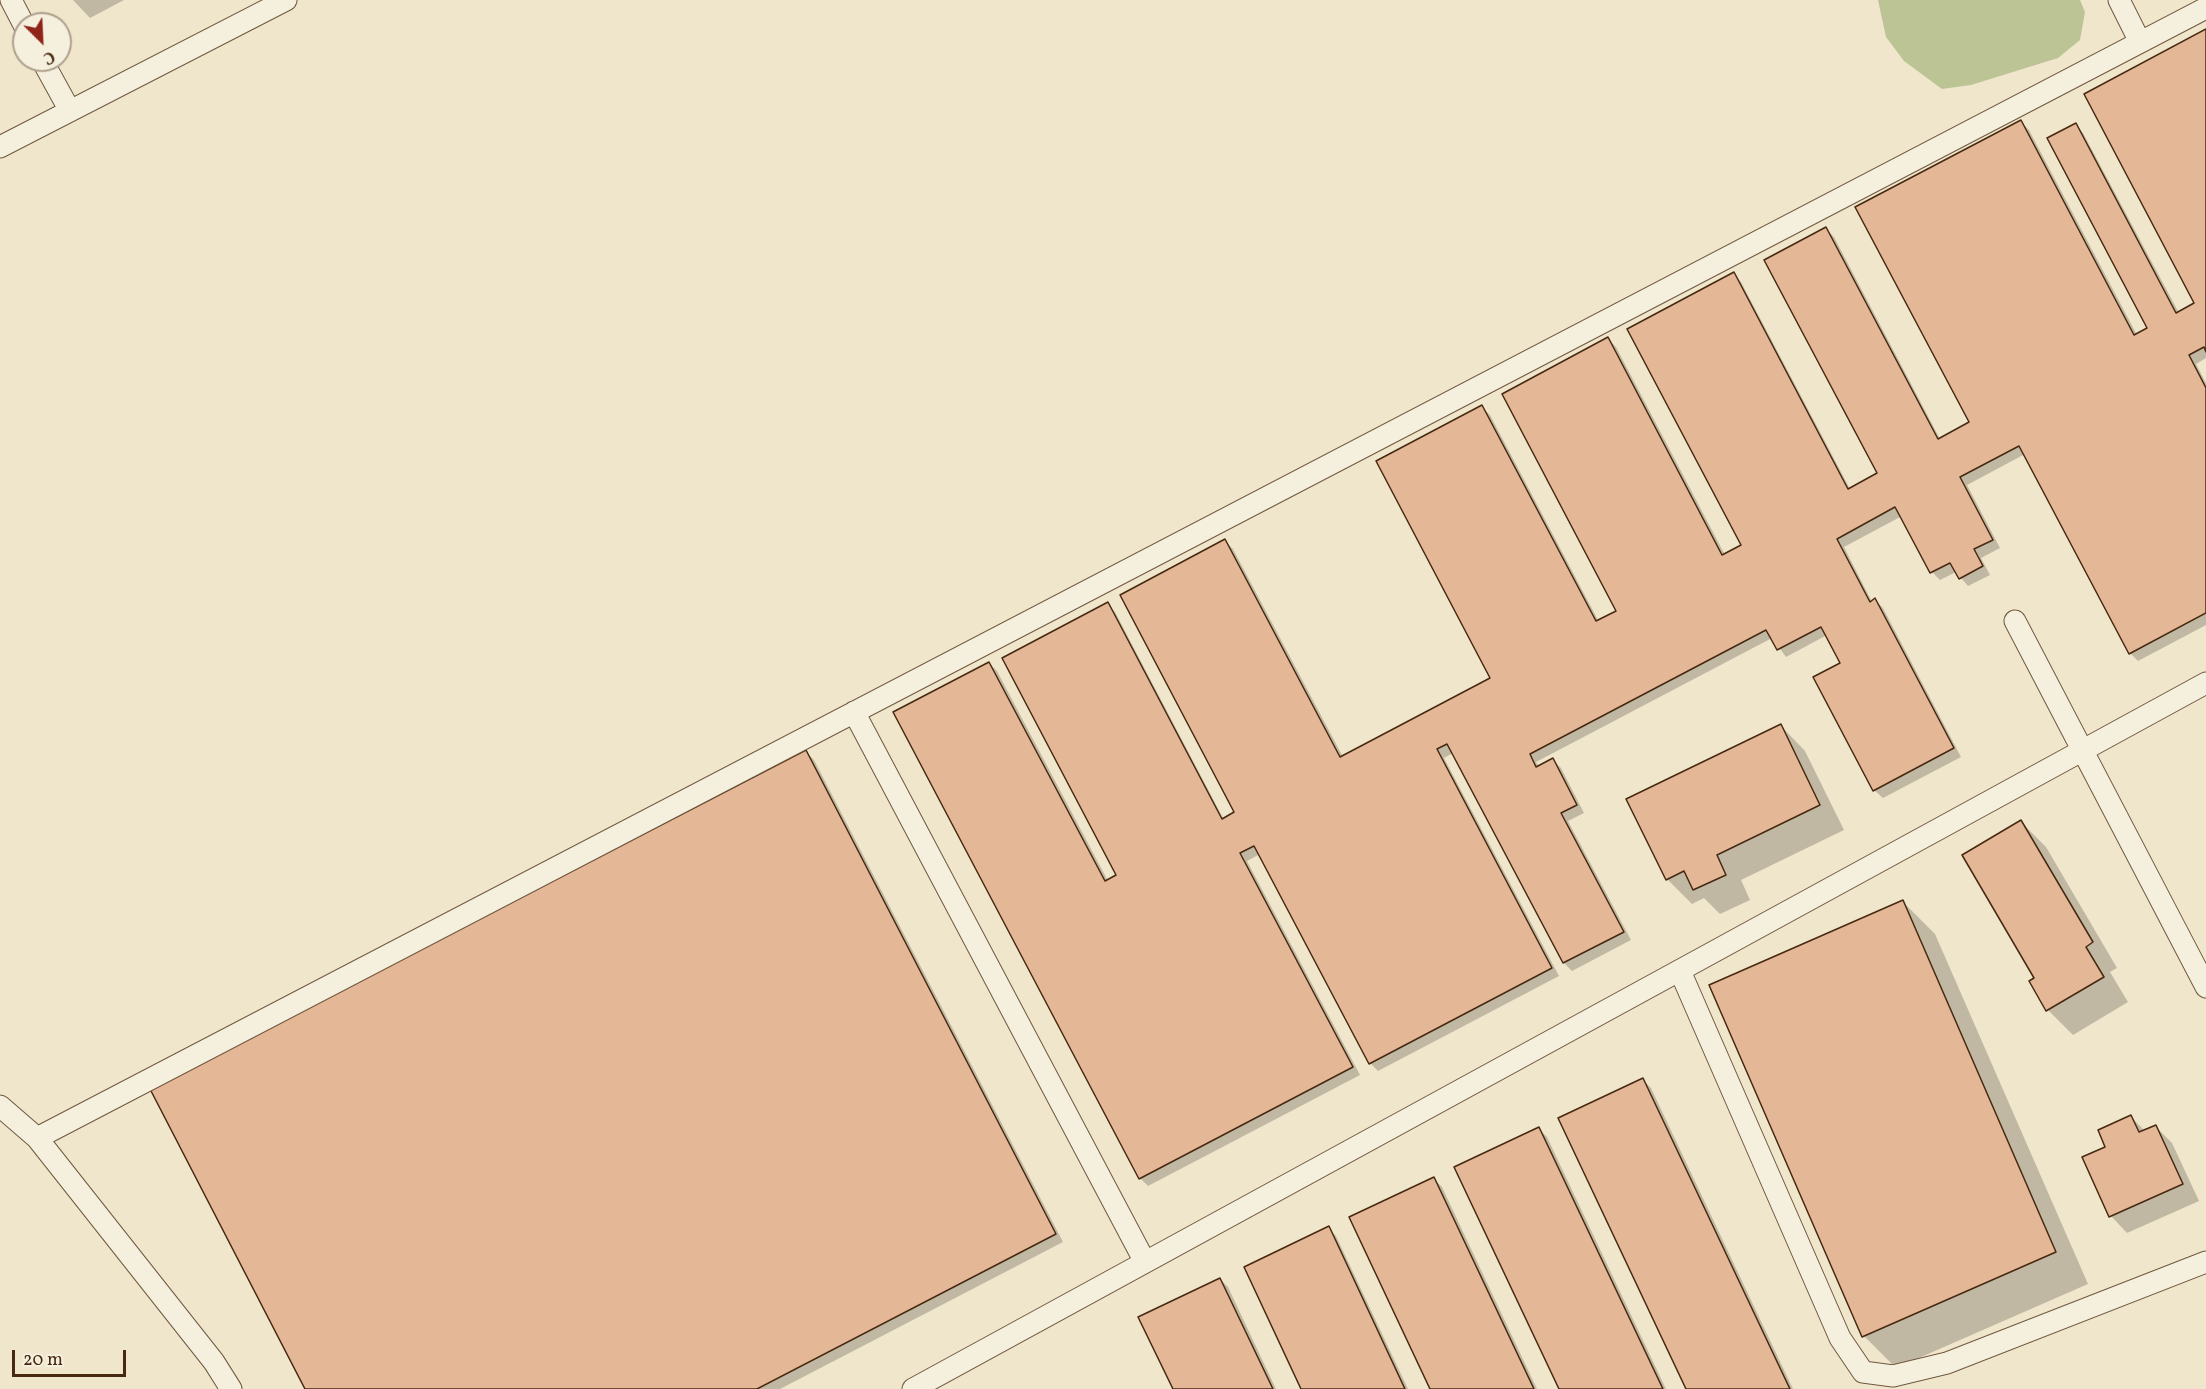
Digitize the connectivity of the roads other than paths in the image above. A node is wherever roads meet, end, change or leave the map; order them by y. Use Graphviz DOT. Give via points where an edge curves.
graph roads {
  1 [pos="286,0"];
  2 [pos="2119,0"];
  3 [pos="2206,8"];
  4 [pos="2140,42"];
  5 [pos="49,72"];
  6 [pos="70,111"];
  7 [pos="0,147"];
  8 [pos="2015,621"];
  9 [pos="2206,683"];
  10 [pos="854,712"];
  11 [pos="2082,750"];
  12 [pos="1680,971"];
  13 [pos="2206,987"];
  14 [pos="0,1106"];
  15 [pos="37,1138"];
  16 [pos="1145,1262"];
  17 [pos="2206,1262"];
  18 [pos="231,1389"];
  19 [pos="913,1389"];
  1 -- 6 [label="lane"];
  2 -- 4 [label="lane"];
  3 -- 4 [label="lane"];
  4 -- 10 [label="lane"];
  5 -- 6 [label="lane"];
  6 -- 7 [label="lane"];
  8 -- 11 [label="lane"];
  9 -- 11 [label="lane"];
  10 -- 15 [label="lane"];
  10 -- 16 [label="lane"];
  11 -- 12 [label="lane"];
  11 -- 13 [label="lane"];
  12 -- 16 [label="lane"];
  12 -- 17 [label="lane" via="1840,1338 1863,1372 1893,1376 1947,1363"];
  14 -- 15 [label="lane"];
  15 -- 18 [label="lane" via="214,1362"];
  16 -- 19 [label="lane"];
}
